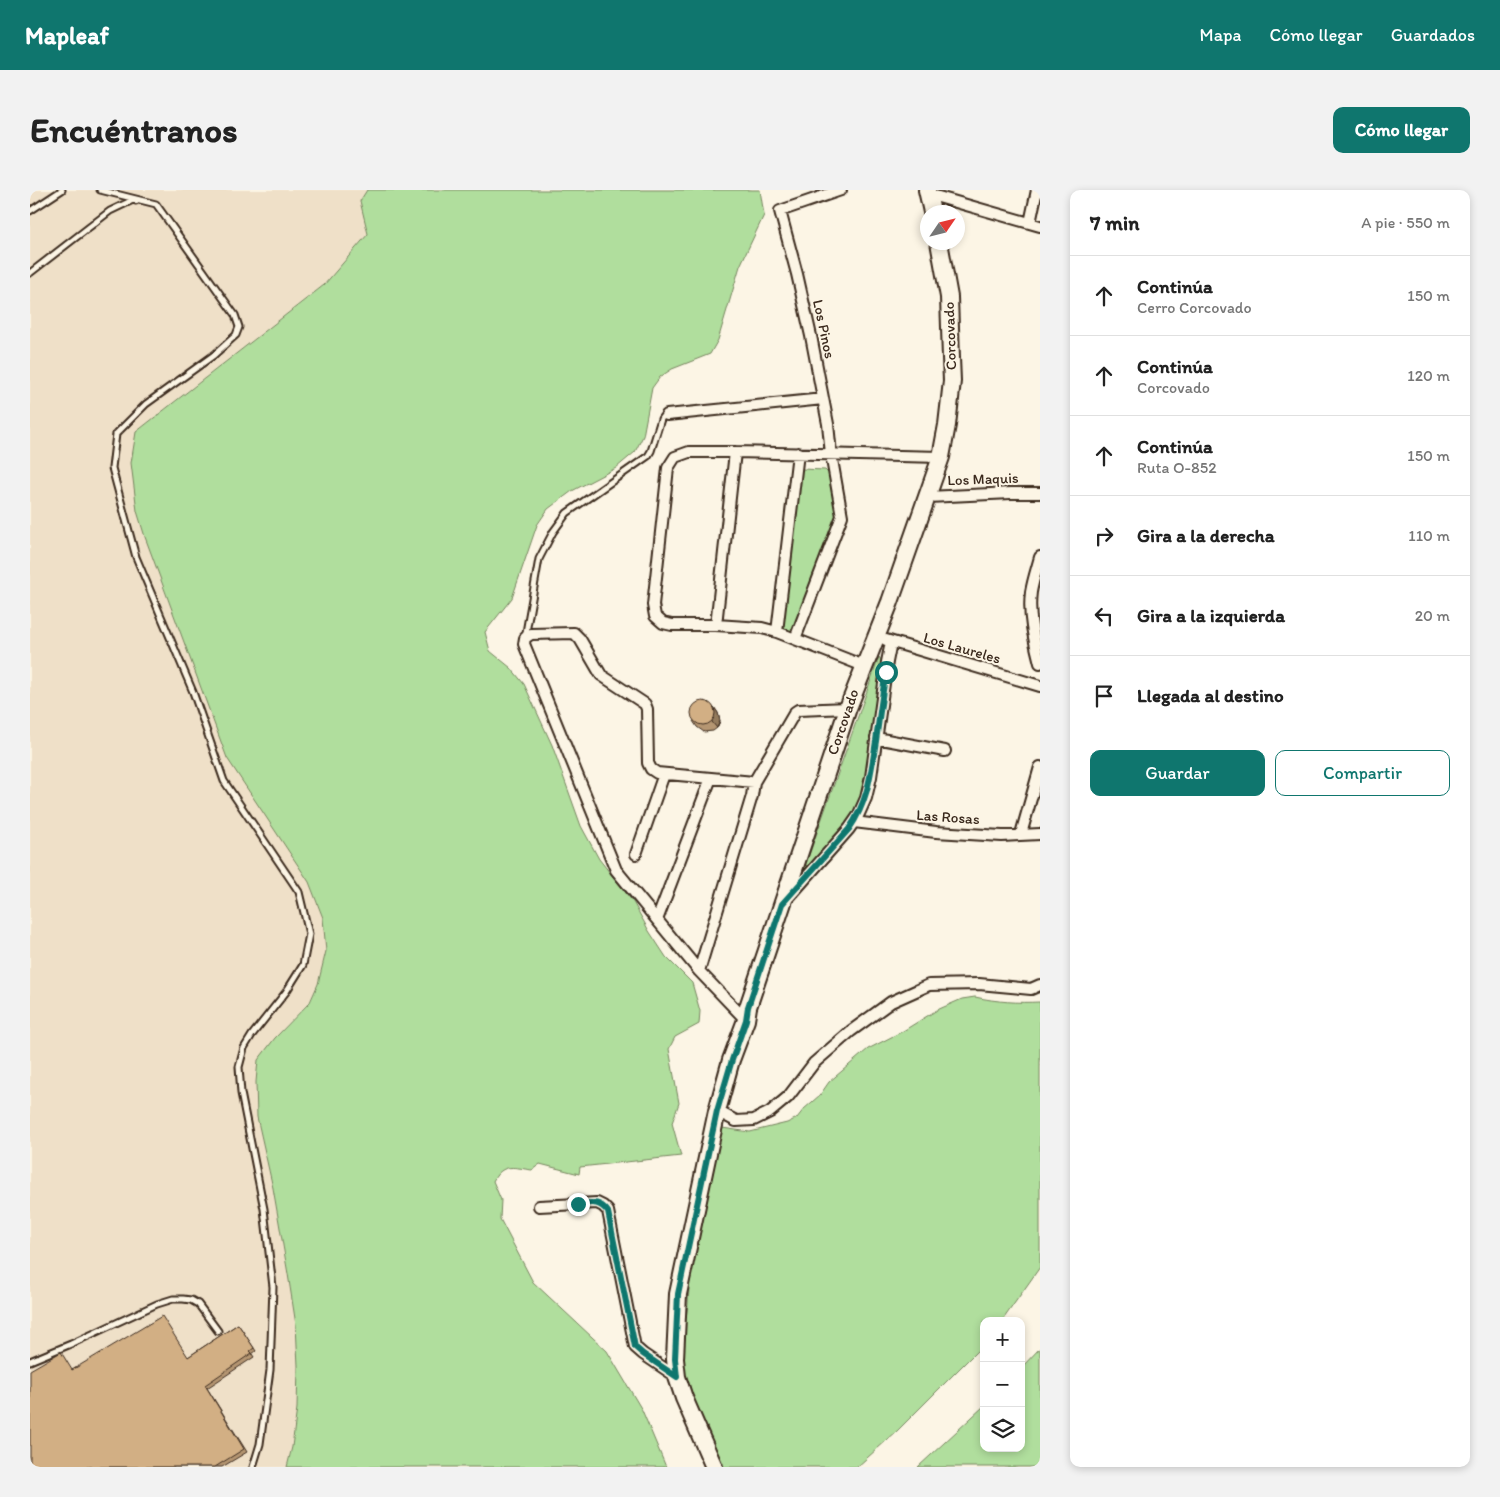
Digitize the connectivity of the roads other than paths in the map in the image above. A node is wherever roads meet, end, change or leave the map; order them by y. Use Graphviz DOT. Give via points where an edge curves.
graph roads {
  1 [pos="62,190"];
  2 [pos="100,190"];
  3 [pos="841,190"];
  4 [pos="1036,190"];
  5 [pos="927,192"];
  6 [pos="156,204"];
  7 [pos="930,205"];
  8 [pos="30,211"];
  9 [pos="1035,224"];
  10 [pos="940,250"];
  11 [pos="30,273"];
  12 [pos="823,399"];
  13 [pos="667,415"];
  14 [pos="735,452"];
  15 [pos="798,453"];
  16 [pos="831,454"];
  17 [pos="941,458"];
  18 [pos="1040,493"];
  19 [pos="928,497"];
  20 [pos="1040,557"];
  21 [pos="716,625"];
  22 [pos="778,632"];
  23 [pos="525,638"];
  24 [pos="795,639"];
  25 [pos="884,639"];
  26 [pos="1040,663"];
  27 [pos="864,666"];
  28 [pos="1040,686"];
  29 [pos="848,708"];
  30 [pos="876,738"];
  31 [pos="945,750"];
  32 [pos="1040,768"];
  33 [pos="664,774"];
  34 [pos="711,778"];
  35 [pos="754,782"];
  36 [pos="854,822"];
  37 [pos="1021,834"];
  38 [pos="1040,834"];
  39 [pos="636,854"];
  40 [pos="782,904"];
  41 [pos="657,920"];
  42 [pos="699,971"];
  43 [pos="1040,985"];
  44 [pos="746,1020"];
  45 [pos="717,1111"];
  46 [pos="539,1206"];
  47 [pos="218,1331"];
  48 [pos="30,1360"];
  49 [pos="677,1377"];
  50 [pos="253,1467"];
  51 [pos="714,1467"];
  1 -- 8 [label="lane"];
  2 -- 6 [label="lane"];
  3 -- 12 [label="street, Los Pinos" via="780,211"];
  4 -- 9 [label="street"];
  5 -- 7 [label="main road"];
  5 -- 9 [label="street"];
  6 -- 11 [label="lane" via="133,200 110,211"];
  6 -- 50 [label="lane" via="235,315 240,327 236,335 214,355 146,404 116,434 112,468 136,558 193,692 224,781 299,892 309,934 303,965 252,1035 244,1048 239,1067 240,1093 264,1209 273,1288 270,1370 260,1444"];
  10 -- 17 [label="main road, Corcovado" via="949,297 952,358 948,425"];
  12 -- 13 [label="street"];
  12 -- 16 [label="street, Los Pinos"];
  13 -- 23 [label="lane" via="661,419 648,456 567,513 553,532 540,559"];
  14 -- 15 [label="street"];
  14 -- 21 [label="street"];
  14 -- 21 [label="street" via="682,453 672,460 666,472 653,613 657,620 668,624"];
  15 -- 16 [label="street"];
  15 -- 22 [label="street"];
  16 -- 17 [label="street"];
  16 -- 24 [label="street, Los Pinos" via="842,516"];
  17 -- 19 [label="main road, Corcovado"];
  18 -- 19 [label="street, Los Maquis"];
  19 -- 25 [label="main road, Corcovado" via="890,602"];
  20 -- 26 [label="street" via="1031,605"];
  21 -- 22 [label="street"];
  22 -- 24 [label="street"];
  23 -- 33 [label="street" via="531,634 574,633 578,636 602,675 645,704 649,767"];
  23 -- 41 [label="street" via="524,644 616,870"];
  24 -- 27 [label="street"];
  25 -- 27 [label="main road, Corcovado"];
  25 -- 28 [label="street, Los Laureles"];
  25 -- 30 [label="street"];
  27 -- 29 [label="main road, Corcovado"];
  29 -- 35 [label="street" via="795,712"];
  29 -- 40 [label="main road, Corcovado"];
  30 -- 31 [label="street"];
  30 -- 36 [label="street" via="869,788"];
  32 -- 37 [label="street"];
  33 -- 34 [label="street"];
  33 -- 39 [label="street"];
  34 -- 35 [label="street"];
  34 -- 41 [label="street"];
  35 -- 42 [label="street"];
  36 -- 37 [label="street, Las Rosas" via="936,832"];
  36 -- 40 [label="street"];
  37 -- 38 [label="street, Las Rosas"];
  40 -- 44 [label="main road, Corcovado"];
  41 -- 42 [label="street"];
  42 -- 44 [label="street"];
  43 -- 45 [label="street" via="1031,989 979,984 929,985 891,1002 851,1031 814,1063 788,1097 770,1112 754,1120 736,1121"];
  44 -- 45 [label="main road, Corcovado"];
  45 -- 49 [label="main road, Corcovado" via="678,1294"];
  46 -- 49 [label="street" via="597,1203 608,1212 635,1347"];
  47 -- 48 [label="lane" via="198,1304 191,1300 173,1299"];
  49 -- 51 [label="main road, Corcovado"];
}
